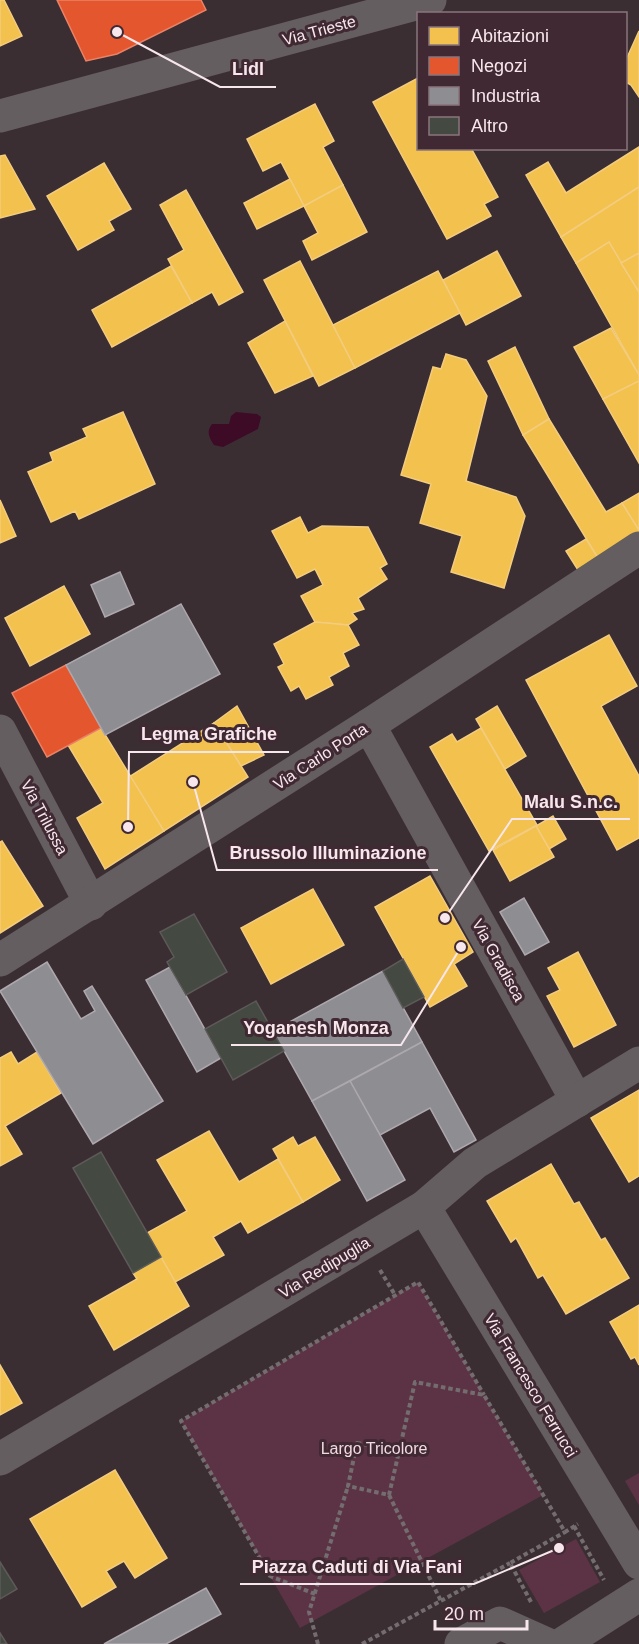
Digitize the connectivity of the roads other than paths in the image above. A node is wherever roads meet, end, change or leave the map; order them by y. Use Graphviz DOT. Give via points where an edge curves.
graph roads {
  1 [pos="430,0"];
  2 [pos="0,116"];
  3 [pos="639,548"];
  4 [pos="369,725"];
  5 [pos="0,730"];
  6 [pos="91,904"];
  7 [pos="0,960"];
  8 [pos="639,1063"];
  9 [pos="577,1101"];
  10 [pos="424,1208"];
  11 [pos="0,1460"];
  12 [pos="638,1558"];
  13 [pos="639,1595"];
  14 [pos="506,1634"];
  15 [pos="461,1644"];
  16 [pos="548,1644"];
  17 [pos="562,1644"];
  1 -- 2 [label="street, Via Trieste"];
  3 -- 4 [label="street, Via Carlo Porta"];
  4 -- 6 [label="street, Via Carlo Porta"];
  4 -- 9 [label="street, Via Gradisca"];
  5 -- 6 [label="street, Via Trilussa"];
  6 -- 7 [label="street, Via Carlo Porta"];
  8 -- 9 [label="street, Via Redipuglia"];
  9 -- 10 [label="street, Via Redipuglia" via="475,1163"];
  10 -- 11 [label="street, Via Redipuglia"];
  10 -- 12 [label="street, Via Francesco Ferrucci"];
  13 -- 17 [label="street"];
  14 -- 15 [label="street"];
  14 -- 16 [label="street"];
}
